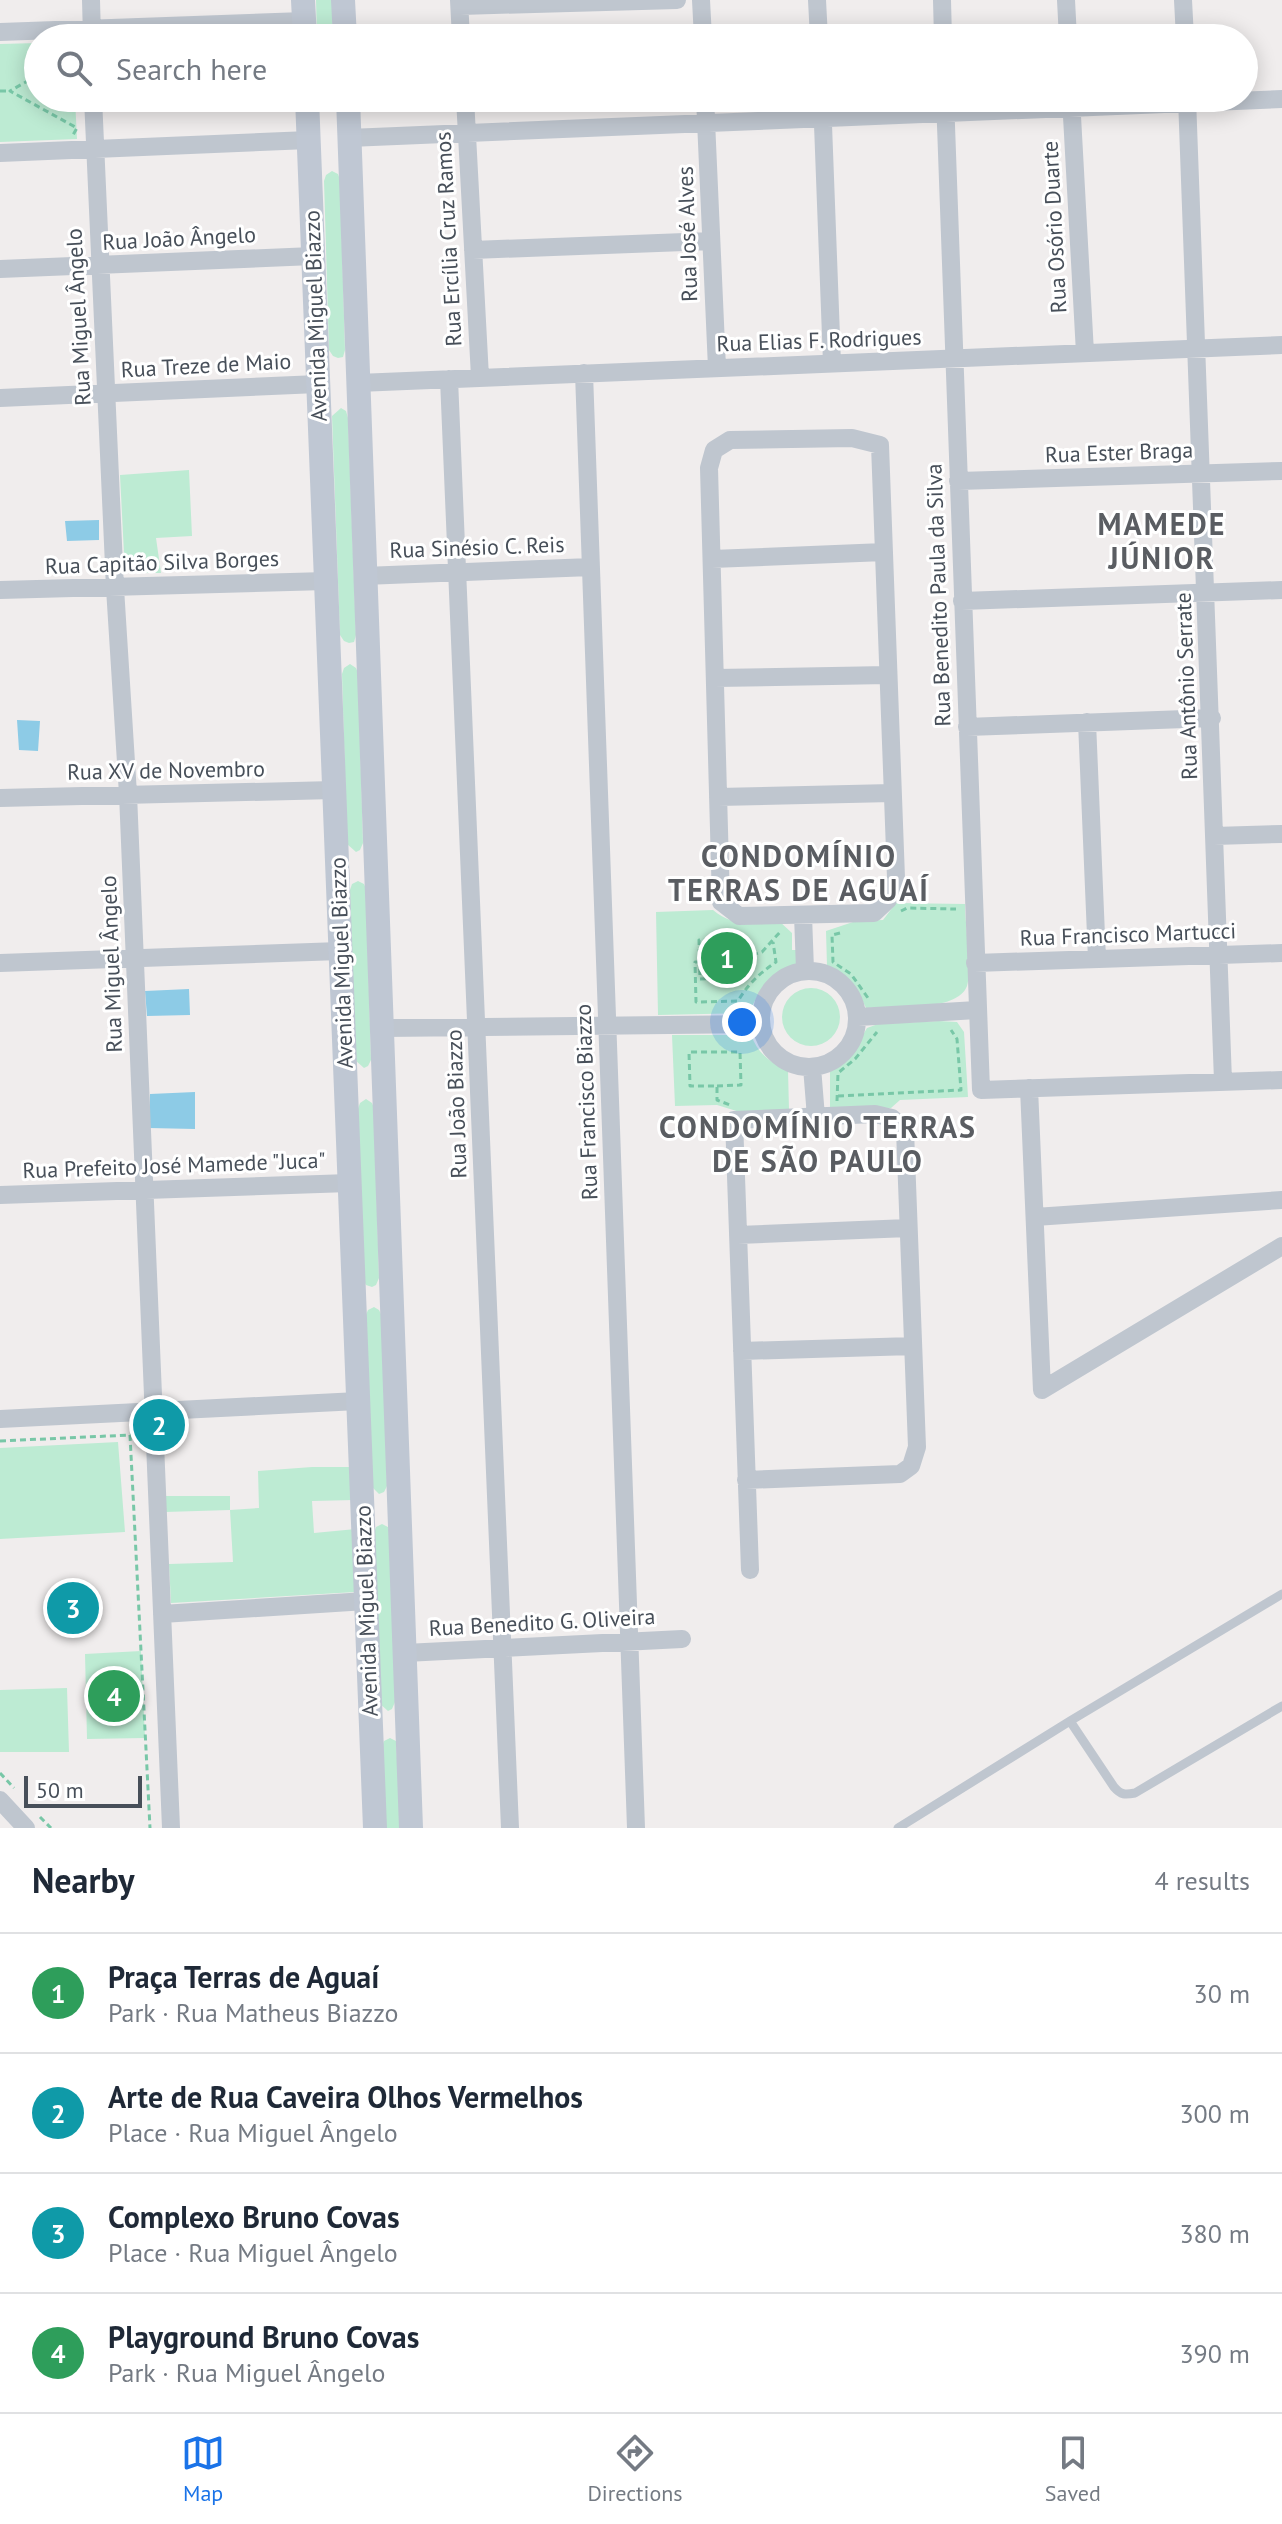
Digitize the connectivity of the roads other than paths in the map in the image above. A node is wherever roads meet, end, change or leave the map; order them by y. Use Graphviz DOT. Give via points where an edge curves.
graph roads {
  1 [pos="91,0"];
  2 [pos="343,0"];
  3 [pos="677,0"];
  4 [pos="701,0"];
  5 [pos="817,0"];
  6 [pos="942,0"];
  7 [pos="1066,0"];
  8 [pos="1183,0"];
  9 [pos="459,3"];
  10 [pos="304,20"];
  11 [pos="92,24"];
  12 [pos="239,24"];
  13 [pos="344,24"];
  14 [pos="460,24"];
  15 [pos="702,24"];
  16 [pos="818,24"];
  17 [pos="943,24"];
  18 [pos="1067,24"];
  19 [pos="1184,24"];
  20 [pos="0,32"];
  21 [pos="24,32"];
  22 [pos="1282,99"];
  23 [pos="1258,100"];
  24 [pos="93,112"];
  25 [pos="465,112"];
  26 [pos="706,112"];
  27 [pos="823,112"];
  28 [pos="884,112"];
  29 [pos="945,112"];
  30 [pos="1072,112"];
  31 [pos="1187,112"];
  32 [pos="823,118"];
  33 [pos="706,123"];
  34 [pos="349,128"];
  35 [pos="308,129"];
  36 [pos="466,133"];
  37 [pos="94,149"];
  38 [pos="0,153"];
  39 [pos="711,241"];
  40 [pos="473,250"];
  41 [pos="313,256"];
  42 [pos="100,266"];
  43 [pos="0,269"];
  44 [pos="1282,345"];
  45 [pos="1197,348"];
  46 [pos="1085,353"];
  47 [pos="954,358"];
  48 [pos="832,363"];
  49 [pos="717,368"];
  50 [pos="584,373"];
  51 [pos="480,377"];
  52 [pos="449,379"];
  53 [pos="358,384"];
  54 [pos="318,385"];
  55 [pos="106,395"];
  56 [pos="0,398"];
  57 [pos="1282,471"];
  58 [pos="1202,474"];
  59 [pos="958,481"];
  60 [pos="884,552"];
  61 [pos="712,559"];
  62 [pos="591,567"];
  63 [pos="457,572"];
  64 [pos="364,576"];
  65 [pos="326,581"];
  66 [pos="115,588"];
  67 [pos="0,590"];
  68 [pos="1282,590"];
  69 [pos="1207,593"];
  70 [pos="962,601"];
  71 [pos="888,675"];
  72 [pos="715,678"];
  73 [pos="1212,718"];
  74 [pos="1087,722"];
  75 [pos="967,727"];
  76 [pos="334,790"];
  77 [pos="892,793"];
  78 [pos="128,794"];
  79 [pos="718,797"];
  80 [pos="0,798"];
  81 [pos="1282,834"];
  82 [pos="1214,836"];
  83 [pos="376,872"];
  84 [pos="338,874"];
  85 [pos="803,915"];
  86 [pos="340,951"];
  87 [pos="1282,953"];
  88 [pos="1218,954"];
  89 [pos="135,958"];
  90 [pos="1097,959"];
  91 [pos="0,963"];
  92 [pos="975,963"];
  93 [pos="805,970"];
  94 [pos="864,1009"];
  95 [pos="977,1010"];
  96 [pos="760,1024"];
  97 [pos="607,1026"];
  98 [pos="476,1027"];
  99 [pos="382,1028"];
  100 [pos="812,1067"];
  101 [pos="1282,1080"];
  102 [pos="1223,1081"];
  103 [pos="384,1082"];
  104 [pos="345,1083"];
  105 [pos="1029,1088"];
  106 [pos="825,1116"];
  107 [pos="349,1183"];
  108 [pos="144,1190"];
  109 [pos="0,1195"];
  110 [pos="1278,1202"];
  111 [pos="1035,1217"];
  112 [pos="908,1228"];
  113 [pos="738,1235"];
  114 [pos="1282,1246"];
  115 [pos="913,1346"];
  116 [pos="742,1351"];
  117 [pos="358,1401"];
  118 [pos="154,1411"];
  119 [pos="0,1419"];
  120 [pos="746,1480"];
  121 [pos="399,1499"];
  122 [pos="362,1500"];
  123 [pos="750,1570"];
  124 [pos="1282,1594"];
  125 [pos="366,1601"];
  126 [pos="162,1614"];
  127 [pos="682,1639"];
  128 [pos="629,1642"];
  129 [pos="503,1648"];
  130 [pos="405,1653"];
  131 [pos="1282,1706"];
  132 [pos="1070,1721"];
  133 [pos="407,1725"];
  134 [pos="371,1727"];
  135 [pos="0,1800"];
  136 [pos="26,1828"];
  137 [pos="171,1828"];
  138 [pos="375,1828"];
  139 [pos="411,1828"];
  140 [pos="510,1828"];
  141 [pos="636,1828"];
  142 [pos="898,1828"];
  1 -- 11 [label="street"];
  2 -- 13 [label="street"];
  3 -- 9 [label="street"];
  4 -- 15 [label="street"];
  5 -- 16 [label="street"];
  6 -- 17 [label="street"];
  7 -- 18 [label="street"];
  8 -- 19 [label="street"];
  9 -- 14 [label="street"];
  10 -- 12 [label="street"];
  20 -- 21 [label="street"];
  22 -- 23 [label="street"];
  24 -- 37 [label="street, Rua Miguel Ângelo"];
  25 -- 36 [label="street, Rua Ercília Cruz Ramos"];
  26 -- 33 [label="street, Rua José Alves"];
  27 -- 32 [label="street"];
  28 -- 32 [label="street"];
  29 -- 47 [label="street, Rua Benedito Paula da Silva"];
  30 -- 46 [label="street, Rua Osório Duarte"];
  31 -- 45 [label="street, Rua Antônio Serrate"];
  32 -- 33 [label="street"];
  32 -- 48 [label="street"];
  33 -- 36 [label="street"];
  33 -- 39 [label="street, Rua José Alves"];
  34 -- 35 [label="street"];
  34 -- 35 [label="street"];
  34 -- 36 [label="street"];
  34 -- 53 [label="street, Avenida Miguel Biazzo"];
  35 -- 37 [label="street"];
  35 -- 41 [label="street, Avenida Miguel Biazzo"];
  36 -- 40 [label="street, Rua Ercília Cruz Ramos"];
  37 -- 38 [label="street"];
  37 -- 42 [label="street, Rua Miguel Ângelo"];
  39 -- 40 [label="street"];
  39 -- 49 [label="street, Rua José Alves"];
  40 -- 51 [label="street, Rua Ercília Cruz Ramos"];
  41 -- 42 [label="street, Rua João Ângelo"];
  41 -- 54 [label="street, Avenida Miguel Biazzo"];
  42 -- 43 [label="street, Rua João Ângelo"];
  42 -- 55 [label="street, Rua Miguel Ângelo"];
  44 -- 45 [label="street, Rua Elias F. Rodrigues"];
  45 -- 46 [label="street, Rua Elias F. Rodrigues"];
  45 -- 58 [label="street, Rua Antônio Serrate"];
  46 -- 47 [label="street, Rua Elias F. Rodrigues"];
  47 -- 48 [label="street, Rua Elias F. Rodrigues"];
  47 -- 59 [label="street, Rua Benedito Paula da Silva"];
  48 -- 49 [label="street, Rua Elias F. Rodrigues"];
  49 -- 50 [label="street, Rua Elias F. Rodrigues"];
  50 -- 51 [label="street, Rua Elias F. Rodrigues"];
  50 -- 62 [label="street, Rua Francisco Biazzo"];
  51 -- 52 [label="street, Rua Elias F. Rodrigues"];
  52 -- 53 [label="street, Rua Elias F. Rodrigues"];
  52 -- 63 [label="street, Rua João Biazzo"];
  53 -- 54 [label="street"];
  53 -- 64 [label="street, Avenida Miguel Biazzo"];
  54 -- 55 [label="street, Rua Treze de Maio"];
  54 -- 65 [label="street, Avenida Miguel Biazzo"];
  55 -- 56 [label="street, Rua Treze de Maio"];
  55 -- 66 [label="street, Rua Miguel Ângelo"];
  57 -- 58 [label="street, Rua Ester Braga"];
  58 -- 59 [label="street, Rua Ester Braga"];
  58 -- 69 [label="street, Rua Antônio Serrate"];
  59 -- 70 [label="street, Rua Benedito Paula da Silva"];
  60 -- 61 [label="street"];
  60 -- 61 [label="street" via="880,445 852,438 730,440 714,450 709,468"];
  60 -- 71 [label="street"];
  61 -- 72 [label="street"];
  62 -- 63 [label="street, Rua Sinésio C. Reis"];
  62 -- 97 [label="street, Rua Francisco Biazzo"];
  63 -- 64 [label="street, Rua Sinésio C. Reis"];
  63 -- 98 [label="street, Rua João Biazzo"];
  64 -- 83 [label="street, Avenida Miguel Biazzo"];
  65 -- 66 [label="street, Rua Capitão Silva Borges"];
  65 -- 76 [label="street, Avenida Miguel Biazzo"];
  66 -- 67 [label="street, Rua Capitão Silva Borges"];
  66 -- 78 [label="street, Rua Miguel Ângelo"];
  68 -- 69 [label="street"];
  69 -- 70 [label="street"];
  69 -- 73 [label="street, Rua Antônio Serrate"];
  70 -- 75 [label="street, Rua Benedito Paula da Silva"];
  71 -- 72 [label="street"];
  71 -- 77 [label="street"];
  72 -- 79 [label="street"];
  73 -- 74 [label="street"];
  73 -- 82 [label="street, Rua Antônio Serrate"];
  74 -- 75 [label="street"];
  74 -- 90 [label="street"];
  75 -- 92 [label="street, Rua Benedito Paula da Silva"];
  76 -- 78 [label="street, Rua XV de Novembro"];
  76 -- 84 [label="street, Avenida Miguel Biazzo"];
  77 -- 79 [label="street"];
  77 -- 85 [label="street" via="896,878 888,900 874,913"];
  78 -- 80 [label="street, Rua XV de Novembro"];
  78 -- 89 [label="street, Rua Miguel Ângelo"];
  79 -- 85 [label="street" via="721,902 739,916"];
  81 -- 82 [label="street"];
  82 -- 88 [label="street, Rua Antônio Serrate"];
  83 -- 84 [label="street"];
  83 -- 99 [label="street, Avenida Miguel Biazzo"];
  84 -- 86 [label="street, Avenida Miguel Biazzo"];
  85 -- 93 [label="street"];
  86 -- 89 [label="street"];
  86 -- 104 [label="street, Avenida Miguel Biazzo"];
  87 -- 88 [label="street, Rua Francisco Martucci"];
  88 -- 90 [label="street, Rua Francisco Martucci"];
  88 -- 102 [label="street, Rua Antônio Serrate"];
  89 -- 91 [label="street"];
  89 -- 108 [label="street, Rua Miguel Ângelo"];
  90 -- 92 [label="street, Rua Francisco Martucci"];
  92 -- 95 [label="street, Rua Benedito Paula da Silva"];
  93 -- 94 [label="street" via="841,983"];
  93 -- 96 [label="street" via="786,975 771,988"];
  94 -- 95 [label="street"];
  94 -- 100 [label="street" via="845,1051 830,1063"];
  95 -- 105 [label="street, Rua Benedito Paula da Silva" via="981,1090"];
  96 -- 97 [label="street"];
  96 -- 100 [label="street" via="777,1056"];
  97 -- 98 [label="street"];
  97 -- 128 [label="street, Rua Francisco Biazzo"];
  98 -- 99 [label="street"];
  98 -- 129 [label="street, Rua João Biazzo"];
  99 -- 103 [label="street, Avenida Miguel Biazzo"];
  100 -- 106 [label="street"];
  101 -- 102 [label="street"];
  102 -- 105 [label="street"];
  103 -- 104 [label="street"];
  103 -- 121 [label="street, Avenida Miguel Biazzo"];
  104 -- 107 [label="street, Avenida Miguel Biazzo"];
  105 -- 111 [label="street"];
  106 -- 112 [label="street" via="875,1114 892,1118 905,1130"];
  106 -- 113 [label="street" via="734,1120"];
  107 -- 108 [label="street, Rua Prefeito José Mamede \"Juca\""];
  107 -- 117 [label="street, Avenida Miguel Biazzo"];
  108 -- 109 [label="street, Rua Prefeito José Mamede \"Juca\""];
  108 -- 118 [label="street, Rua Miguel Ângelo"];
  110 -- 111 [label="street"];
  111 -- 114 [label="street" via="1042,1390"];
  112 -- 113 [label="street"];
  112 -- 115 [label="street"];
  113 -- 116 [label="street"];
  115 -- 116 [label="street"];
  115 -- 120 [label="street" via="917,1447 911,1466 900,1474"];
  116 -- 120 [label="street"];
  117 -- 118 [label="street"];
  117 -- 122 [label="street, Avenida Miguel Biazzo"];
  118 -- 119 [label="street"];
  118 -- 126 [label="street, Rua Miguel Ângelo"];
  120 -- 123 [label="street"];
  121 -- 122 [label="street"];
  121 -- 130 [label="street, Avenida Miguel Biazzo"];
  122 -- 125 [label="street, Avenida Miguel Biazzo"];
  124 -- 132 [label="lane"];
  125 -- 126 [label="street"];
  125 -- 134 [label="street, Avenida Miguel Biazzo"];
  126 -- 137 [label="street, Rua Miguel Ângelo"];
  127 -- 128 [label="street, Rua Benedito G. Oliveira"];
  128 -- 129 [label="street, Rua Benedito G. Oliveira"];
  128 -- 141 [label="street, Rua Francisco Biazzo"];
  129 -- 130 [label="street, Rua Benedito G. Oliveira"];
  129 -- 140 [label="street, Rua João Biazzo"];
  130 -- 133 [label="street, Avenida Miguel Biazzo"];
  131 -- 132 [label="lane" via="1126,1795 1114,1787"];
  132 -- 142 [label="lane"];
  133 -- 134 [label="street"];
  133 -- 139 [label="street, Avenida Miguel Biazzo"];
  134 -- 138 [label="street, Avenida Miguel Biazzo"];
  135 -- 136 [label="street"];
}
